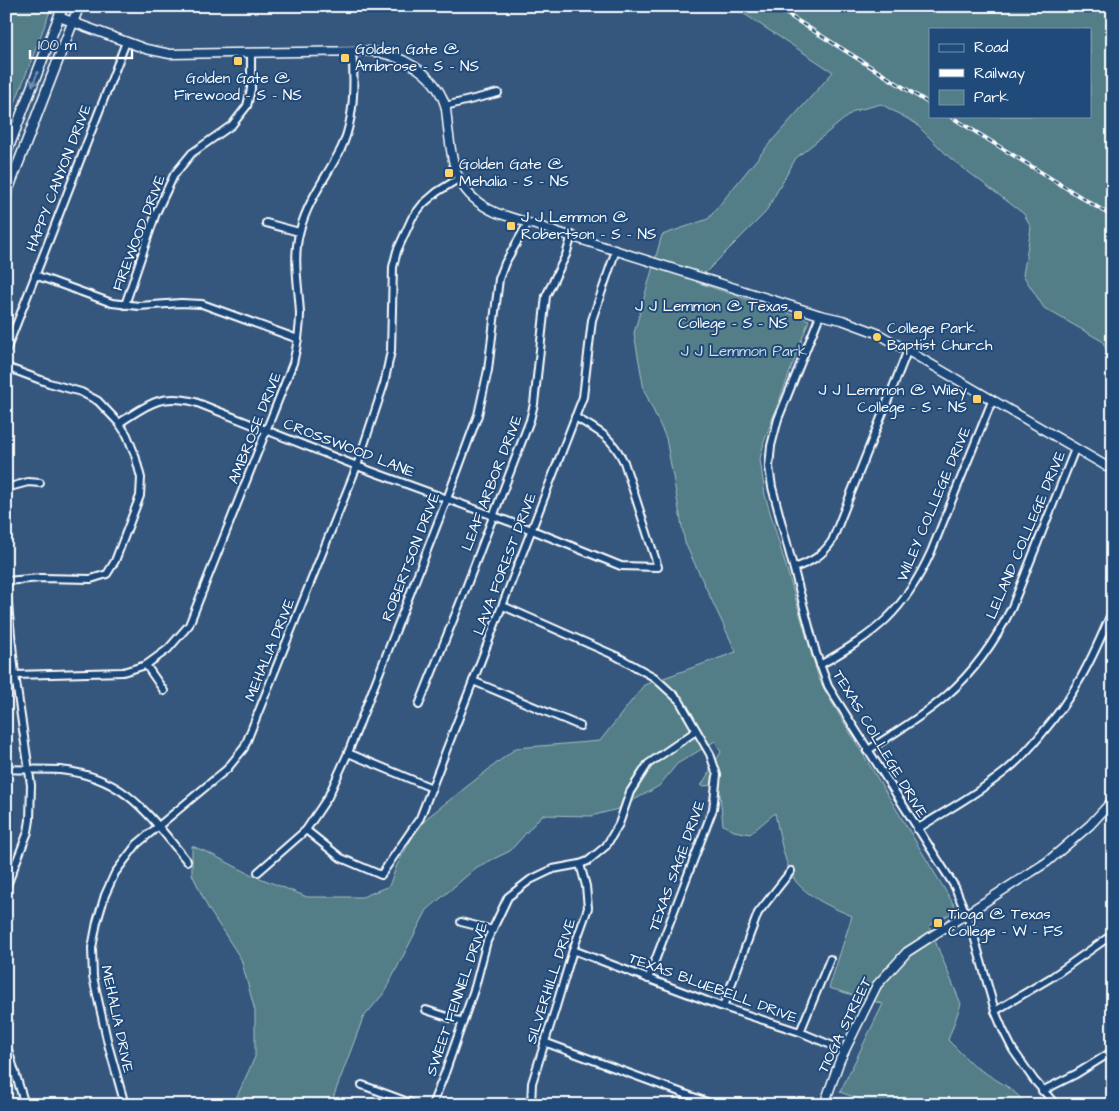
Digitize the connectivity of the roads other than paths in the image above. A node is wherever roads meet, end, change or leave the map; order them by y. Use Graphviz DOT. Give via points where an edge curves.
graph roads {
  1 [pos="63,6"];
  2 [pos="78,6"];
  3 [pos="59,17"];
  4 [pos="73,22"];
  5 [pos="126,42"];
  6 [pos="352,51"];
  7 [pos="251,53"];
  8 [pos="498,93"];
  9 [pos="445,106"];
  10 [pos="7,152"];
  11 [pos="22,154"];
  12 [pos="458,179"];
  13 [pos="6,195"];
  14 [pos="266,223"];
  15 [pos="528,223"];
  16 [pos="299,232"];
  17 [pos="572,236"];
  18 [pos="616,250"];
  19 [pos="35,274"];
  20 [pos="125,305"];
  21 [pos="820,315"];
  22 [pos="298,339"];
  23 [pos="6,351"];
  24 [pos="907,352"];
  25 [pos="6,367"];
  26 [pos="992,401"];
  27 [pos="575,417"];
  28 [pos="119,423"];
  29 [pos="267,430"];
  30 [pos="1075,449"];
  31 [pos="357,466"];
  32 [pos="1113,470"];
  33 [pos="40,483"];
  34 [pos="6,488"];
  35 [pos="447,499"];
  36 [pos="492,517"];
  37 [pos="532,530"];
  38 [pos="794,568"];
  39 [pos="6,581"];
  40 [pos="6,585"];
  41 [pos="503,606"];
  42 [pos="1113,609"];
  43 [pos="146,665"];
  44 [pos="820,665"];
  45 [pos="15,675"];
  46 [pos="473,681"];
  47 [pos="164,692"];
  48 [pos="419,705"];
  49 [pos="580,726"];
  50 [pos="696,731"];
  51 [pos="867,751"];
  52 [pos="348,754"];
  53 [pos="6,769"];
  54 [pos="29,771"];
  55 [pos="432,788"];
  56 [pos="1113,800"];
  57 [pos="159,826"];
  58 [pos="917,829"];
  59 [pos="306,830"];
  60 [pos="187,861"];
  61 [pos="580,864"];
  62 [pos="791,871"];
  63 [pos="258,872"];
  64 [pos="6,888"];
  65 [pos="966,913"];
  66 [pos="461,922"];
  67 [pos="493,930"];
  68 [pos="1113,934"];
  69 [pos="572,950"];
  70 [pos="830,959"];
  71 [pos="648,979"];
  72 [pos="724,1007"];
  73 [pos="426,1010"];
  74 [pos="995,1011"];
  75 [pos="463,1022"];
  76 [pos="800,1032"];
  77 [pos="544,1042"];
  78 [pos="6,1043"];
  79 [pos="845,1051"];
  80 [pos="1113,1051"];
  81 [pos="362,1085"];
  82 [pos="1042,1091"];
  83 [pos="25,1105"];
  84 [pos="125,1105"];
  85 [pos="416,1105"];
  86 [pos="432,1105"];
  87 [pos="531,1105"];
  88 [pos="715,1105"];
  89 [pos="824,1105"];
  90 [pos="1056,1105"];
  1 -- 3 [label="main road"];
  2 -- 4 [label="main road"];
  3 -- 4 [label="street"];
  3 -- 10 [label="main road, one-way"];
  4 -- 5 [label="street"];
  4 -- 11 [label="main road"];
  5 -- 7 [label="street" via="170,54"];
  5 -- 19 [label="street, HAPPY CANYON DRIVE"];
  6 -- 7 [label="street"];
  6 -- 9 [label="street" via="378,52 406,61 422,72"];
  6 -- 16 [label="street, AMBROSE DRIVE" via="349,128 317,188"];
  7 -- 20 [label="street, FIREWOOD DRIVE" via="251,90 247,106 232,125 192,153 174,175 156,213"];
  8 -- 9 [label="street"];
  9 -- 12 [label="street"];
  10 -- 11 [label="main road"];
  11 -- 13 [label="main road"];
  12 -- 15 [label="street" via="468,194 484,207"];
  12 -- 31 [label="street, MEHALIA DRIVE" via="423,204 412,218 397,251 393,267 391,351 384,384"];
  14 -- 16 [label="street"];
  15 -- 17 [label="street"];
  15 -- 35 [label="street, ROBERTSON DRIVE" via="499,279 482,403"];
  16 -- 22 [label="street, AMBROSE DRIVE" via="296,262 300,317"];
  17 -- 18 [label="street"];
  17 -- 36 [label="street, LEAF ARBOR DRIVE" via="546,296 530,420"];
  18 -- 21 [label="street"];
  18 -- 27 [label="street, LAVA FOREST DRIVE" via="592,320 583,397"];
  19 -- 20 [label="street" via="96,298"];
  19 -- 23 [label="street, HAPPY CANYON DRIVE"];
  20 -- 22 [label="street" via="202,304"];
  21 -- 24 [label="street" via="878,333"];
  21 -- 38 [label="street, TEXAS COLLEGE DRIVE" via="778,418 769,457 772,487"];
  22 -- 29 [label="street, AMBROSE DRIVE" via="291,371"];
  24 -- 26 [label="street"];
  24 -- 38 [label="street" via="832,541 815,560"];
  25 -- 28 [label="street" via="49,384 81,392 98,401"];
  26 -- 30 [label="street"];
  26 -- 44 [label="street, WILEY COLLEGE DRIVE" via="931,552 910,593 882,624"];
  27 -- 37 [label="street, LAVA FOREST DRIVE"];
  27 -- 37 [label="street, CROSSWOOD LANE" via="617,446 658,567 621,566"];
  28 -- 29 [label="street, CROSSWOOD LANE" via="161,399 177,398 216,409"];
  28 -- 39 [label="street" via="127,435 141,478 140,496 111,568 106,574 91,579"];
  29 -- 31 [label="street, CROSSWOOD LANE"];
  29 -- 43 [label="street, AMBROSE DRIVE" via="189,626 168,649"];
  30 -- 32 [label="street"];
  30 -- 51 [label="street, LELAND COLLEGE DRIVE" via="1012,607 982,658 935,705"];
  31 -- 35 [label="street, CROSSWOOD LANE"];
  31 -- 57 [label="street, MEHALIA DRIVE" via="244,748 227,769"];
  33 -- 34 [label="street" via="28,482"];
  35 -- 36 [label="street, CROSSWOOD LANE"];
  35 -- 52 [label="street, ROBERTSON DRIVE"];
  36 -- 37 [label="street, CROSSWOOD LANE"];
  36 -- 48 [label="street, LEAF ARBOR DRIVE"];
  37 -- 41 [label="street, LAVA FOREST DRIVE"];
  38 -- 44 [label="street, TEXAS COLLEGE DRIVE"];
  40 -- 45 [label="street"];
  41 -- 46 [label="street, LAVA FOREST DRIVE"];
  41 -- 50 [label="street, TEXAS SAGE DRIVE" via="654,676 679,700"];
  42 -- 58 [label="street" via="1081,681 1030,748 1005,772"];
  43 -- 45 [label="street, AMBROSE DRIVE" via="123,672"];
  43 -- 47 [label="street"];
  44 -- 51 [label="street, TEXAS COLLEGE DRIVE" via="828,686"];
  45 -- 54 [label="street"];
  46 -- 49 [label="street"];
  46 -- 55 [label="street, LAVA FOREST DRIVE"];
  50 -- 61 [label="street, SWEET FENNEL DRIVE" via="648,764 630,792 619,824 606,846"];
  50 -- 71 [label="street, TEXAS SAGE DRIVE" via="710,754 717,775 713,809"];
  51 -- 58 [label="street, TEXAS COLLEGE DRIVE"];
  52 -- 55 [label="street"];
  52 -- 59 [label="street, ROBERTSON DRIVE" via="328,797"];
  53 -- 54 [label="street"];
  54 -- 57 [label="street" via="59,770 96,777 131,798"];
  54 -- 64 [label="street" via="28,832"];
  55 -- 59 [label="street, LAVA FOREST DRIVE" via="420,818 381,875 341,858"];
  56 -- 65 [label="street, TIOGA STREET" via="1047,862"];
  57 -- 60 [label="street"];
  57 -- 84 [label="street, MEHALIA DRIVE" via="137,844 115,873 105,895 92,948 99,1006"];
  58 -- 65 [label="street, TEXAS COLLEGE DRIVE" via="955,887"];
  59 -- 63 [label="street, ROBERTSON DRIVE"];
  61 -- 67 [label="street, SWEET FENNEL DRIVE" via="553,869 530,880 508,898"];
  61 -- 69 [label="street, SILVERHILL DRIVE" via="588,908"];
  62 -- 72 [label="street" via="758,913"];
  65 -- 74 [label="street, TEXAS COLLEGE DRIVE"];
  65 -- 79 [label="street, TIOGA STREET" via="907,952 877,985"];
  66 -- 67 [label="street"];
  67 -- 75 [label="street, SWEET FENNEL DRIVE"];
  68 -- 74 [label="street" via="1052,977"];
  69 -- 71 [label="street, TEXAS BLUEBELL DRIVE"];
  69 -- 77 [label="street, SILVERHILL DRIVE"];
  70 -- 76 [label="street"];
  71 -- 72 [label="street, TEXAS BLUEBELL DRIVE"];
  72 -- 76 [label="street, TEXAS BLUEBELL DRIVE"];
  73 -- 75 [label="street"];
  74 -- 82 [label="street, TEXAS COLLEGE DRIVE" via="1013,1050"];
  75 -- 86 [label="street, SWEET FENNEL DRIVE"];
  76 -- 79 [label="street, TEXAS BLUEBELL DRIVE"];
  77 -- 87 [label="street, SILVERHILL DRIVE" via="532,1083"];
  77 -- 88 [label="street"];
  78 -- 83 [label="street"];
  79 -- 89 [label="street, TIOGA STREET"];
  80 -- 82 [label="street"];
  81 -- 85 [label="street"];
  82 -- 90 [label="street, TEXAS COLLEGE DRIVE"];
}
